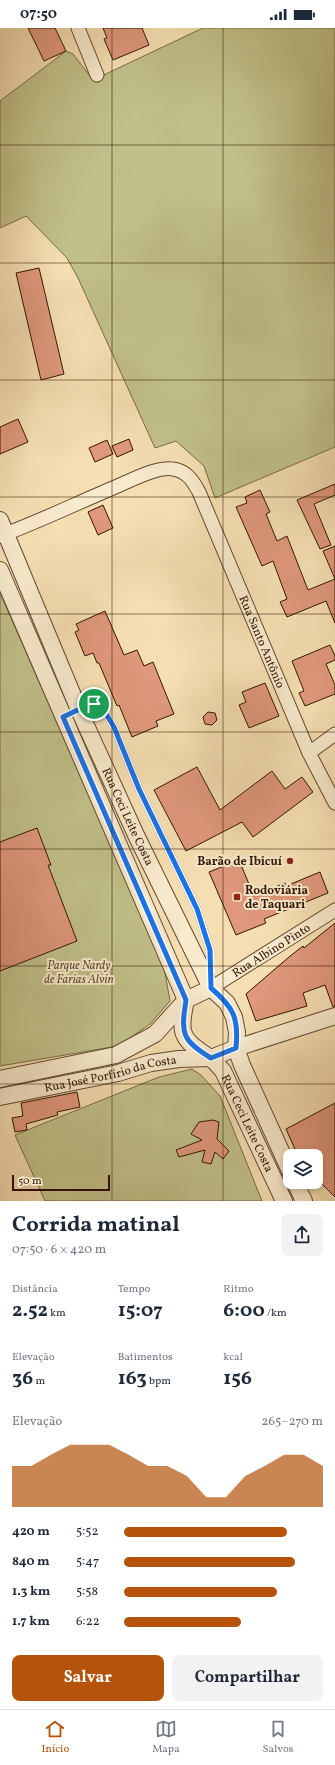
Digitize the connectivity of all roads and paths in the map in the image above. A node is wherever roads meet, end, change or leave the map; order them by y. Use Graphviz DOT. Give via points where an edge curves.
graph roads {
  1 [pos="78,28"];
  2 [pos="97,75"];
  3 [pos="2,530"];
  4 [pos="0,570"];
  5 [pos="79,710"];
  6 [pos="63,717"];
  7 [pos="335,734"];
  8 [pos="309,753"];
  9 [pos="335,803"];
  10 [pos="335,910"];
  11 [pos="211,988"];
  12 [pos="186,1000"];
  13 [pos="335,1016"];
  14 [pos="236,1048"];
  15 [pos="211,1058"];
  16 [pos="0,1079"];
  17 [pos="0,1097"];
  18 [pos="283,1156"];
  19 [pos="298,1189"];
  20 [pos="284,1201"];
  21 [pos="304,1201"];
  1 -- 2 [label="street"];
  3 -- 5 [label="street, Rua Ceci Leite Costa"];
  3 -- 8 [label="street, Rua Santo Antônio" via="162,469 182,471 191,478 202,499"];
  4 -- 6 [label="street, Rua Ceci Leite Costa"];
  5 -- 6 [label="street"];
  5 -- 11 [label="street, Rua Ceci Leite Costa" via="136,835"];
  5 -- 11 [label="lane, Rua Ceci Leite Costa" via="88,705 100,704 114,727 139,789 197,909 210,950"];
  6 -- 12 [label="street, Rua Ceci Leite Costa"];
  7 -- 8 [label="street"];
  8 -- 9 [label="street, Rua Santo Antônio"];
  10 -- 11 [label="street, Rua Albino Pinto"];
  11 -- 12 [label="street, Rua Albino Pinto"];
  11 -- 14 [label="street, Rua Ceci Leite Costa" via="227,1002 234,1017 237,1032"];
  12 -- 15 [label="street, Rua Ceci Leite Costa" via="182,1021 183,1032 193,1046"];
  12 -- 16 [label="street, Rua José Porfírio da Costa" via="155,1034 116,1055"];
  13 -- 14 [label="street, Rua José Porfírio da Costa"];
  14 -- 15 [label="street, Rua José Porfírio da Costa"];
  14 -- 18 [label="street, Rua Ceci Leite Costa"];
  15 -- 17 [label="street, Rua José Porfírio da Costa" via="151,1063 118,1073"];
  15 -- 20 [label="street, Rua Ceci Leite Costa" via="223,1072"];
  19 -- 21 [label="street"];
}
